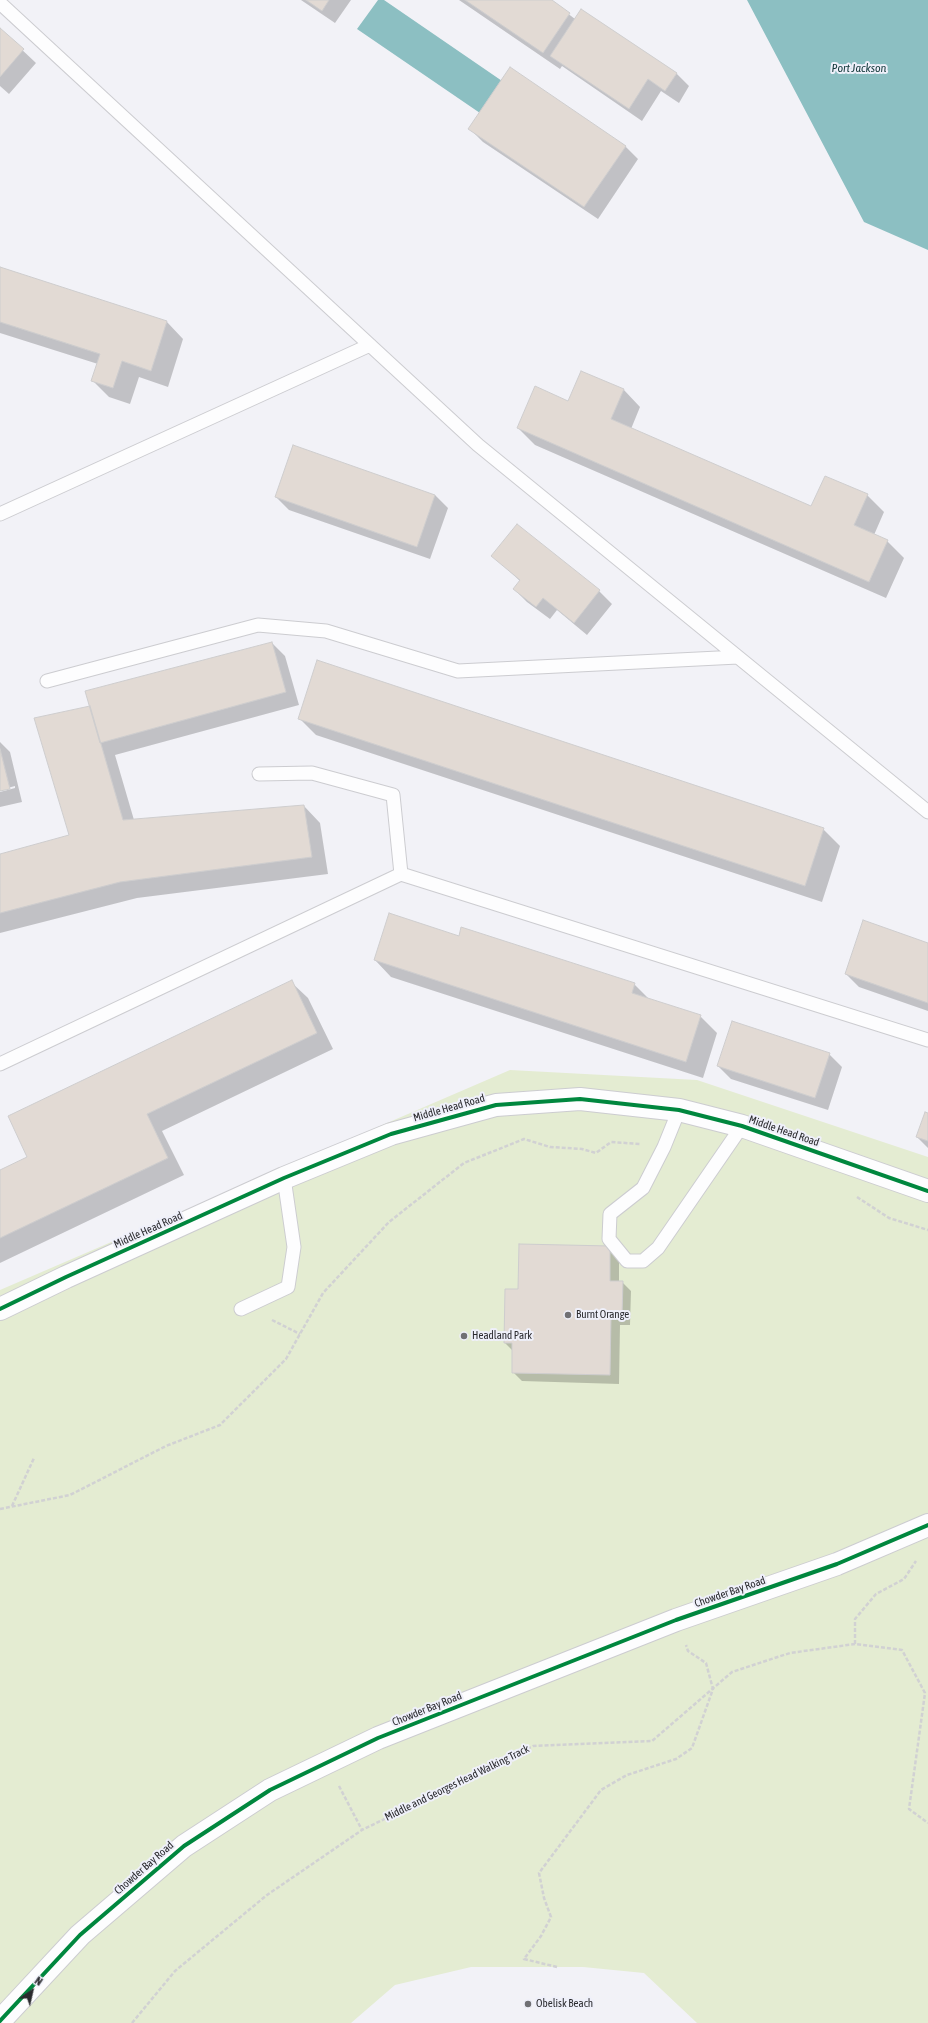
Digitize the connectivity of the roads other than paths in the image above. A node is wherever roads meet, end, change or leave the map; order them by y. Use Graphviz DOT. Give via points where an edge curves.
graph roads {
  1 [pos="0,3"];
  2 [pos="370,345"];
  3 [pos="0,514"];
  4 [pos="738,657"];
  5 [pos="47,681"];
  6 [pos="259,774"];
  7 [pos="928,812"];
  8 [pos="401,874"];
  9 [pos="928,1040"];
  10 [pos="0,1064"];
  11 [pos="679,1110"];
  12 [pos="742,1126"];
  13 [pos="284,1178"];
  14 [pos="928,1191"];
  15 [pos="0,1309"];
  16 [pos="241,1309"];
  17 [pos="928,1525"];
  18 [pos="0,2021"];
  1 -- 2 [label="lane"];
  2 -- 3 [label="lane"];
  2 -- 4 [label="lane" via="478,445"];
  4 -- 5 [label="lane" via="458,671 326,631 258,625"];
  4 -- 7 [label="lane"];
  6 -- 8 [label="lane" via="312,773 393,795"];
  8 -- 9 [label="lane"];
  8 -- 10 [label="lane"];
  11 -- 12 [label="street, Middle Head Road"];
  11 -- 12 [label="lane" via="643,1188 610,1214 609,1239 627,1261 642,1260 658,1248"];
  11 -- 13 [label="street, Middle Head Road" via="580,1100 496,1105 391,1134"];
  12 -- 14 [label="street, Middle Head Road"];
  13 -- 15 [label="street, Middle Head Road"];
  13 -- 16 [label="lane" via="294,1247 288,1287"];
  17 -- 18 [label="street, Chowder Bay Road" via="837,1564 676,1620 378,1738 270,1790 184,1846 80,1935"];
}
